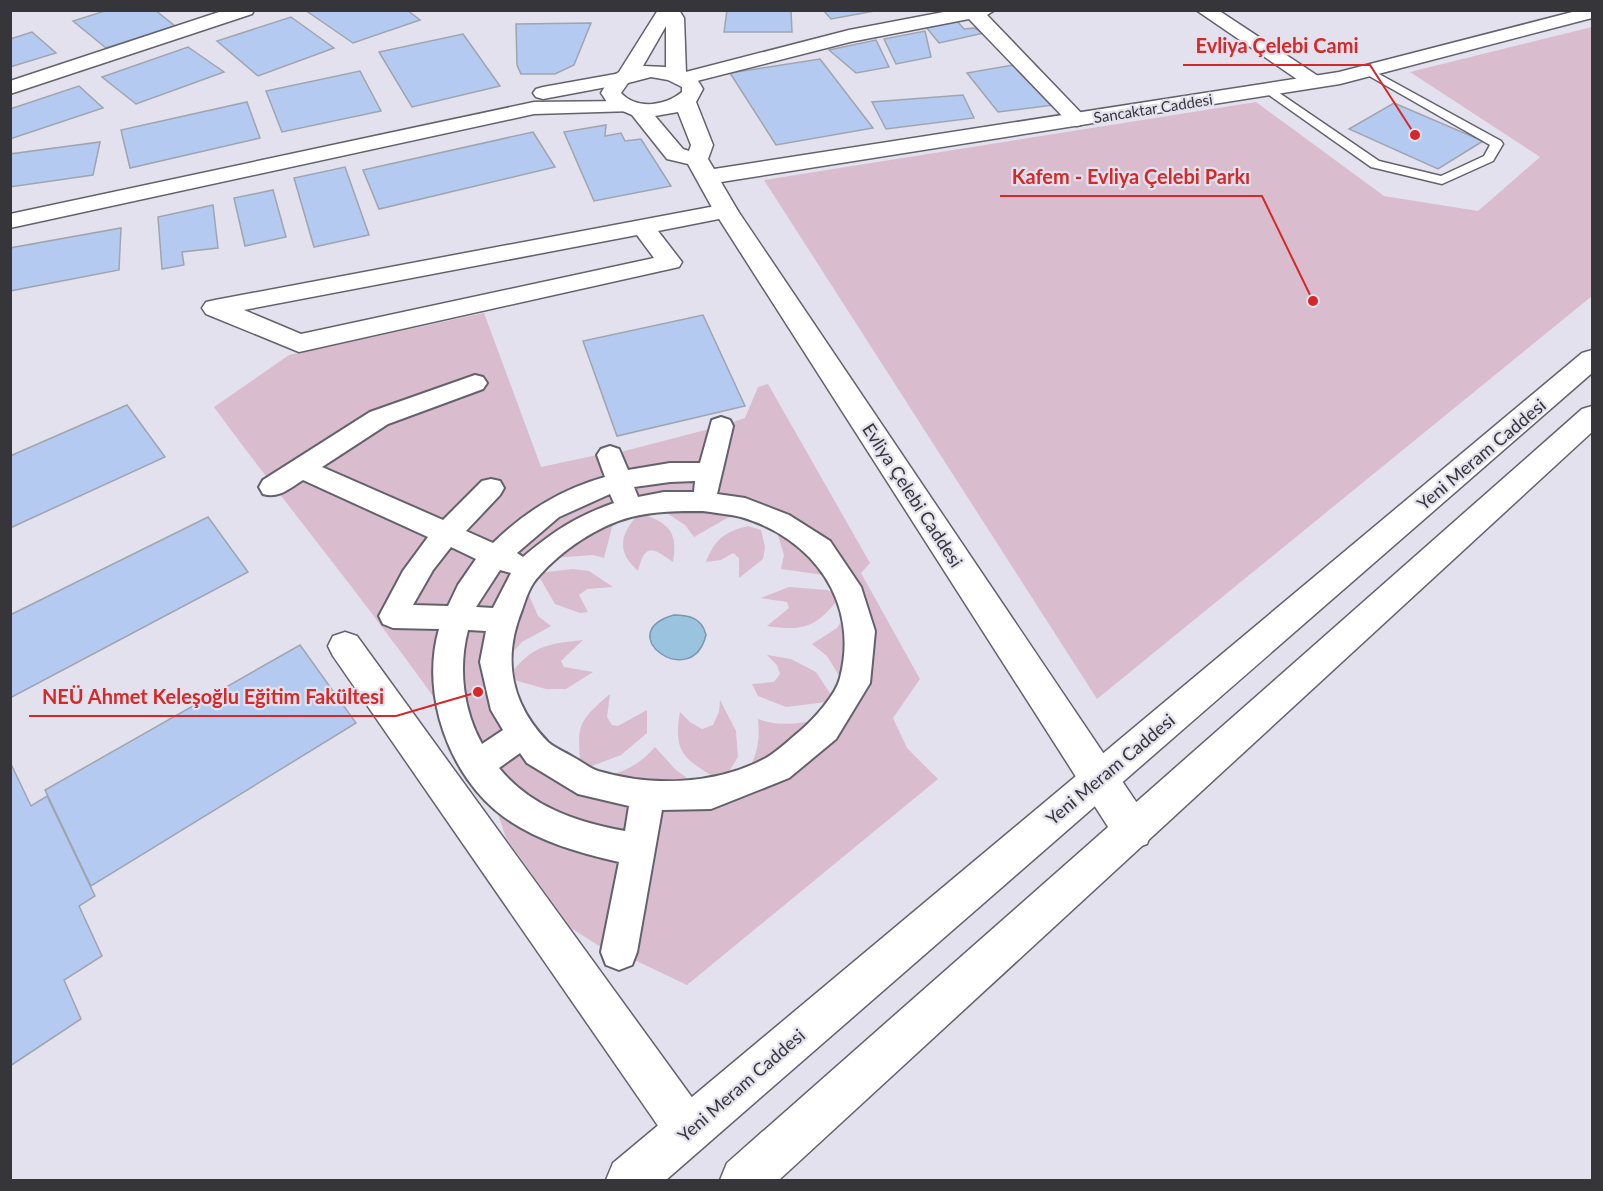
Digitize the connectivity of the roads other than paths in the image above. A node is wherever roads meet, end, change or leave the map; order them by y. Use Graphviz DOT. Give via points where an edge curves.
graph roads {
  1 [pos="245,10"];
  2 [pos="1205,10"];
  3 [pos="670,11"];
  4 [pos="977,11"];
  5 [pos="1593,13"];
  6 [pos="1368,71"];
  7 [pos="680,76"];
  8 [pos="624,78"];
  9 [pos="1314,82"];
  10 [pos="10,88"];
  11 [pos="1268,90"];
  12 [pos="685,100"];
  13 [pos="632,108"];
  14 [pos="1077,120"];
  15 [pos="703,168"];
  16 [pos="10,204"];
  17 [pos="726,211"];
  18 [pos="10,222"];
  19 [pos="642,226"];
  20 [pos="1593,359"];
  21 [pos="475,384"];
  22 [pos="1593,416"];
  23 [pos="721,426"];
  24 [pos="610,455"];
  25 [pos="301,468"];
  26 [pos="710,472"];
  27 [pos="272,487"];
  28 [pos="491,488"];
  29 [pos="624,495"];
  30 [pos="703,501"];
  31 [pos="446,533"];
  32 [pos="496,557"];
  33 [pos="528,569"];
  34 [pos="456,618"];
  35 [pos="503,620"];
  36 [pos="345,646"];
  37 [pos="523,733"];
  38 [pos="478,765"];
  39 [pos="1099,778"];
  40 [pos="648,795"];
  41 [pos="1132,831"];
  42 [pos="637,849"];
  43 [pos="619,952"];
  44 [pos="688,1130"];
  45 [pos="630,1180"];
  46 [pos="744,1180"];
  1 -- 10 [label="street"];
  2 -- 9 [label="street"];
  3 -- 7 [label="street" via="675,18"];
  3 -- 8 [label="street" via="661,18"];
  4 -- 7 [label="street"];
  4 -- 14 [label="street"];
  5 -- 6 [label="street, Sancaktar Caddesi"];
  6 -- 9 [label="street, Sancaktar Caddesi"];
  6 -- 11 [label="lane" via="1497,144 1489,158 1442,180 1375,164"];
  7 -- 8 [label="street" via="651,71"];
  7 -- 12 [label="street, Evliya Çelebi Caddesi" via="692,90"];
  8 -- 13 [label="street" via="611,93 614,99"];
  8 -- 16 [label="street"];
  9 -- 11 [label="street, Sancaktar Caddesi"];
  11 -- 14 [label="street, Sancaktar Caddesi"];
  12 -- 13 [label="street" via="670,107"];
  12 -- 15 [label="street, Evliya Çelebi Caddesi" via="702,145"];
  13 -- 15 [label="street" via="675,154"];
  13 -- 18 [label="street" via="534,108"];
  14 -- 15 [label="street, Sancaktar Caddesi"];
  15 -- 17 [label="street, Evliya Çelebi Caddesi"];
  17 -- 19 [label="street"];
  17 -- 39 [label="street, Evliya Çelebi Caddesi"];
  19 -- 19 [label="street" via="630,228 214,308 299,344 670,262"];
  20 -- 39 [label="street, Yeni Meram Caddesi"];
  21 -- 25 [label="street" via="379,418"];
  22 -- 41 [label="street"];
  23 -- 26 [label="street"];
  24 -- 29 [label="street"];
  25 -- 27 [label="street"];
  25 -- 31 [label="street"];
  26 -- 29 [label="street" via="665,473"];
  26 -- 30 [label="street"];
  28 -- 31 [label="street"];
  29 -- 30 [label="street" via="664,502"];
  29 -- 32 [label="street" via="592,491 556,507 525,528"];
  29 -- 33 [label="street" via="601,518 562,539"];
  30 -- 40 [label="street" via="745,508 779,522 820,548 848,587 860,631 855,683 825,729 778,768 711,794"];
  31 -- 32 [label="street"];
  31 -- 34 [label="street" via="405,587 393,616"];
  32 -- 33 [label="street"];
  32 -- 34 [label="street" via="482,571"];
  33 -- 35 [label="street"];
  34 -- 35 [label="street"];
  34 -- 38 [label="street" via="446,675 450,708 461,739"];
  35 -- 37 [label="street" via="495,662 506,711"];
  36 -- 44 [label="street"];
  37 -- 38 [label="street"];
  37 -- 40 [label="street" via="538,753 590,784"];
  38 -- 42 [label="street" via="491,785 518,807 563,832"];
  39 -- 41 [label="street, Evliya Çelebi Caddesi"];
  39 -- 44 [label="street, Yeni Meram Caddesi"];
  40 -- 42 [label="street"];
  41 -- 46 [label="street"];
  42 -- 43 [label="street"];
  44 -- 45 [label="street, Yeni Meram Caddesi"];
}
